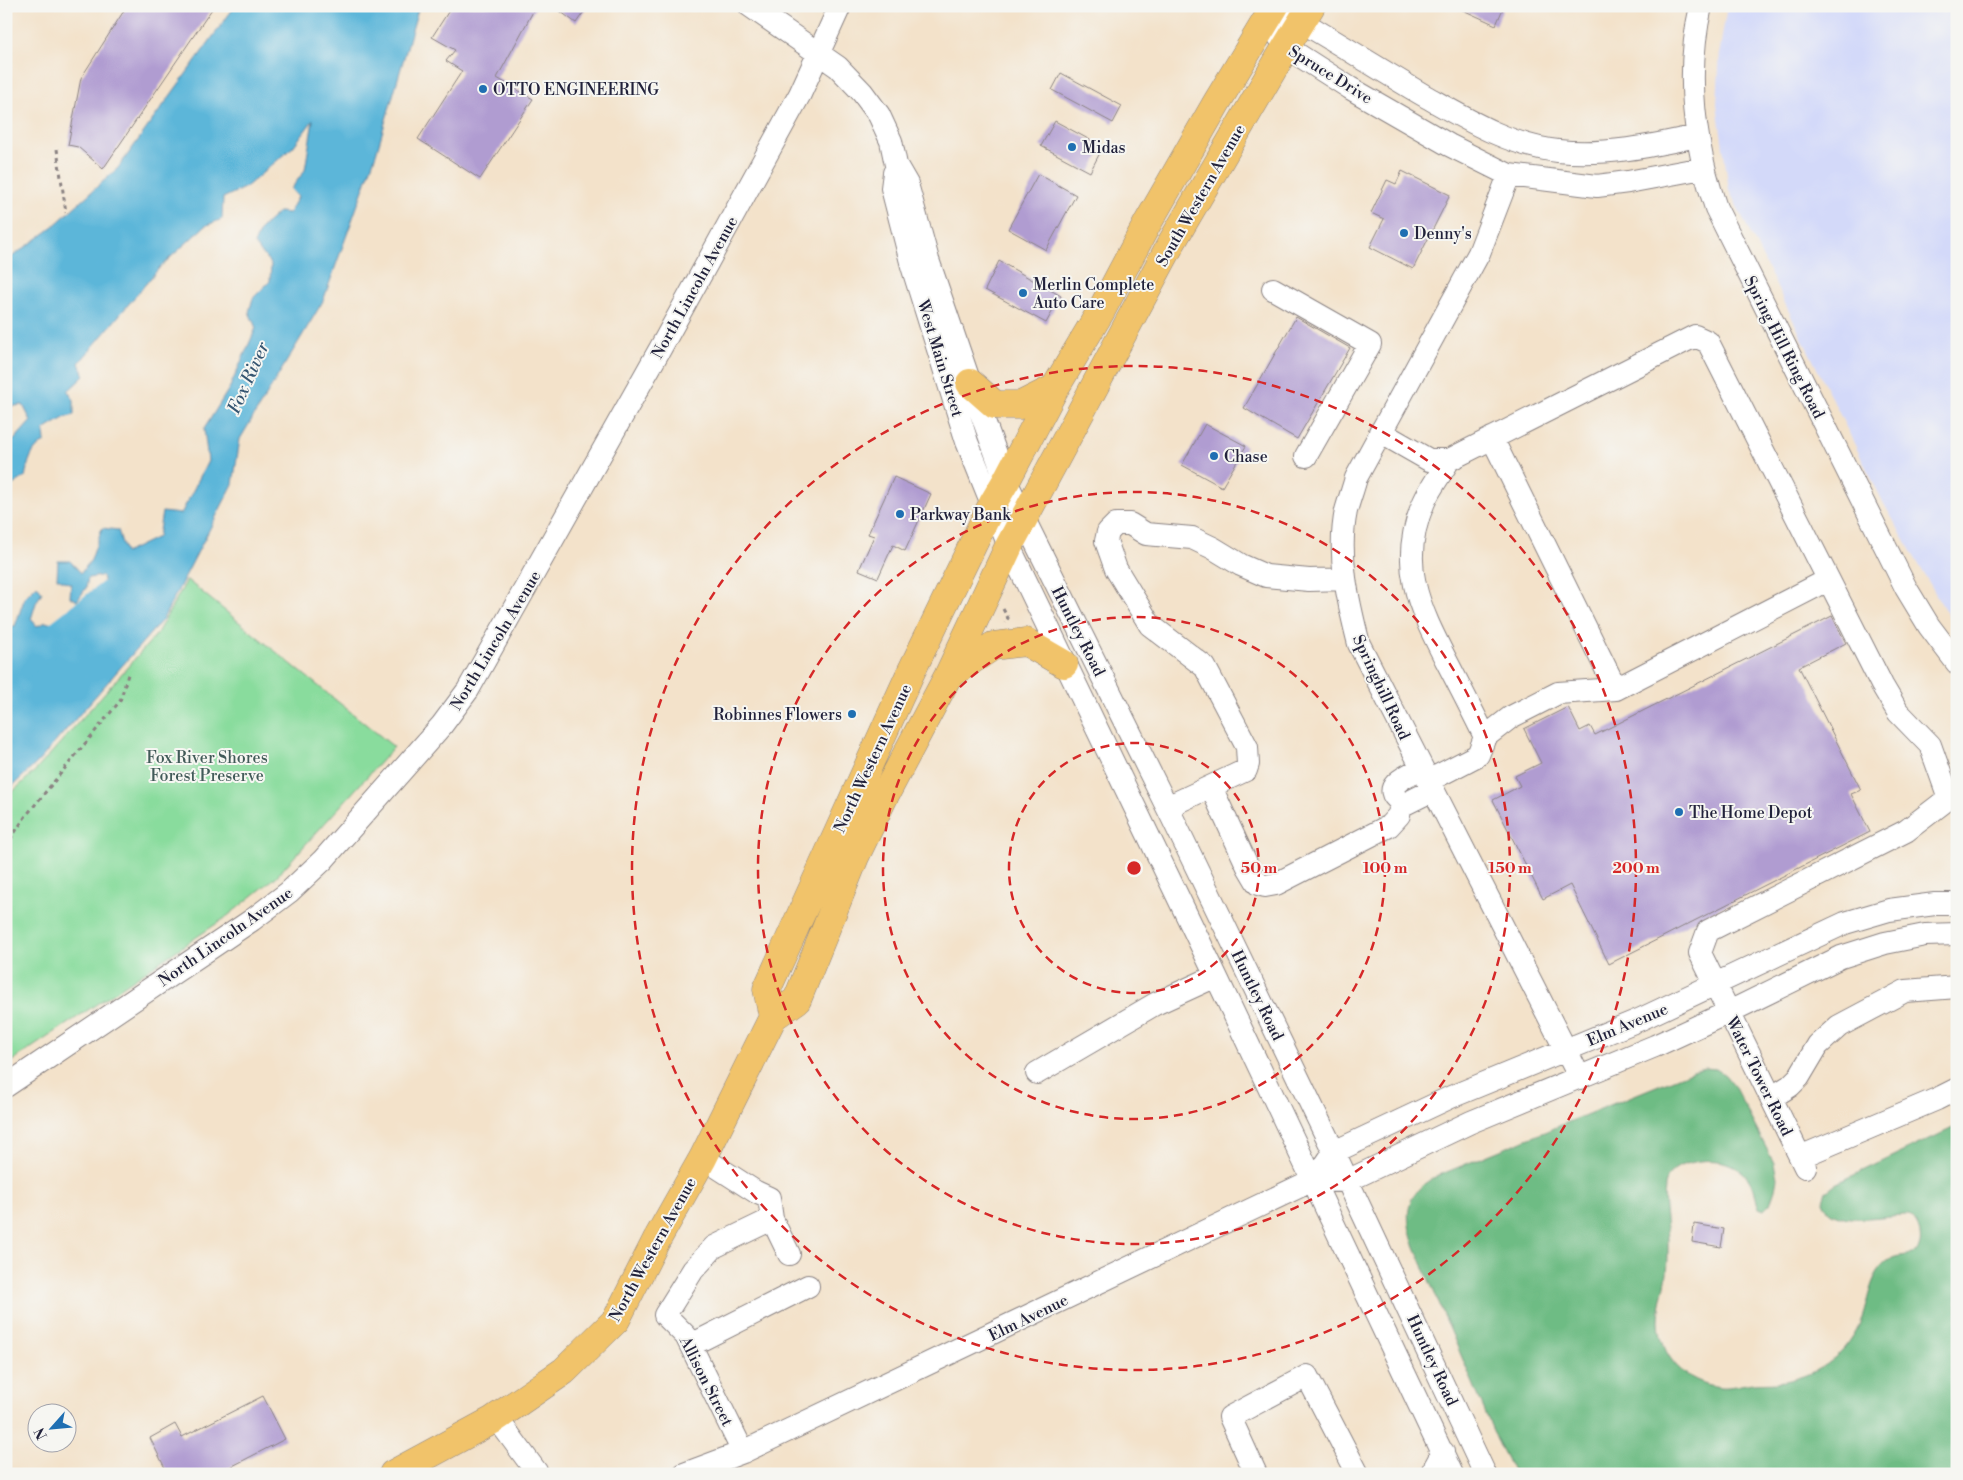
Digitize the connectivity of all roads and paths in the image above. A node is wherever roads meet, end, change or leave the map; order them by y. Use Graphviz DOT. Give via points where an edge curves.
graph roads {
  1 [pos="750,6"];
  2 [pos="840,6"];
  3 [pos="1701,6"];
  4 [pos="1271,13"];
  5 [pos="1306,14"];
  6 [pos="1286,47"];
  7 [pos="820,53"];
  8 [pos="1697,136"];
  9 [pos="57,149"];
  10 [pos="896,165"];
  11 [pos="1703,168"];
  12 [pos="1509,175"];
  13 [pos="66,214"];
  14 [pos="1272,288"];
  15 [pos="970,383"];
  16 [pos="1055,388"];
  17 [pos="1380,432"];
  18 [pos="1492,438"];
  19 [pos="1306,456"];
  20 [pos="1449,460"];
  21 [pos="1000,492"];
  22 [pos="1024,519"];
  23 [pos="1009,546"];
  24 [pos="1345,579"];
  25 [pos="1828,580"];
  26 [pos="1002,606"];
  27 [pos="1005,623"];
  28 [pos="1957,663"];
  29 [pos="1064,664"];
  30 [pos="130,671"];
  31 [pos="948,676"];
  32 [pos="1616,689"];
  33 [pos="1486,737"];
  34 [pos="1427,780"];
  35 [pos="1211,787"];
  36 [pos="1167,807"];
  37 [pos="6,846"];
  38 [pos="1957,904"];
  39 [pos="1957,934"];
  40 [pos="1216,976"];
  41 [pos="1715,985"];
  42 [pos="1957,987"];
  43 [pos="1729,1012"];
  44 [pos="773,1016"];
  45 [pos="1565,1050"];
  46 [pos="1037,1073"];
  47 [pos="1580,1078"];
  48 [pos="6,1086"];
  49 [pos="1957,1089"];
  50 [pos="1771,1098"];
  51 [pos="1334,1152"];
  52 [pos="703,1158"];
  53 [pos="1313,1180"];
  54 [pos="1347,1181"];
  55 [pos="772,1219"];
  56 [pos="788,1254"];
  57 [pos="808,1286"];
  58 [pos="691,1345"];
  59 [pos="496,1417"];
  60 [pos="743,1452"];
  61 [pos="1443,1452"];
  62 [pos="393,1474"];
  63 [pos="538,1474"];
  64 [pos="684,1474"];
  65 [pos="1256,1474"];
  66 [pos="1358,1474"];
  67 [pos="1431,1474"];
  68 [pos="1452,1474"];
  69 [pos="1485,1474"];
  1 -- 7 [label="street, West Main Street"];
  2 -- 7 [label="street, North Lincoln Avenue"];
  3 -- 8 [label="street, Spring Hill Ring Road" via="1693,68"];
  4 -- 5 [label="street, Spruce Drive"];
  4 -- 6 [label="street, Spruce Drive"];
  4 -- 16 [label="main road, South Western Avenue"];
  5 -- 6 [label="main road, South Western Avenue"];
  5 -- 8 [label="street, Spruce Drive" via="1473,123 1522,144 1556,151 1591,153 1640,149"];
  6 -- 12 [label="street, Spruce Drive" via="1449,145"];
  6 -- 22 [label="main road, South Western Avenue" via="1157,268"];
  7 -- 10 [label="street, West Main Street" via="838,67 875,108 891,141"];
  7 -- 48 [label="street, North Lincoln Avenue" via="665,341 511,616 449,717 323,860 289,892"];
  8 -- 11 [label="street, Spring Hill Ring Road"];
  9 -- 13 [label="path"];
  10 -- 15 [label="street, West Main Street" via="907,184 928,260"];
  10 -- 21 [label="street, West Main Street" via="892,188 912,266 967,442"];
  11 -- 12 [label="street, Spruce Drive" via="1597,186"];
  11 -- 28 [label="street, Spring Hill Ring Road" via="1728,236 1896,569 1929,626"];
  12 -- 17 [label="street, Springhill Road" via="1479,252"];
  14 -- 19 [label="street" via="1370,344"];
  15 -- 16 [label="main road" via="995,405 1021,405"];
  15 -- 21 [label="street, West Main Street"];
  16 -- 21 [label="main road, South Western Avenue"];
  17 -- 20 [label="street" via="1429,460"];
  17 -- 24 [label="street, Springhill Road" via="1356,478 1346,513 1343,545"];
  18 -- 20 [label="street"];
  18 -- 25 [label="street" via="1695,336 1708,342"];
  18 -- 32 [label="street"];
  20 -- 33 [label="street" via="1424,502 1414,532 1412,564 1415,591 1424,616"];
  21 -- 22 [label="street, West Main Street"];
  21 -- 23 [label="street, West Main Street"];
  21 -- 44 [label="main road, North Western Avenue" via="910,674 767,989"];
  22 -- 23 [label="main road, South Western Avenue"];
  22 -- 36 [label="street, Huntley Road"];
  23 -- 29 [label="street, Huntley Road"];
  23 -- 31 [label="main road, North Western Avenue"];
  24 -- 34 [label="street, Springhill Road" via="1359,644"];
  24 -- 35 [label="street" via="1266,576 1241,566 1192,538 1146,534 1130,524 1116,524 1108,532 1106,540 1116,569 1150,625 1205,667 1247,747 1246,770"];
  25 -- 32 [label="street"];
  25 -- 41 [label="street, Water Tower Road" via="1898,712 1930,745 1949,798 1906,831 1708,931 1700,953"];
  26 -- 27 [label="path" via="1009,617"];
  29 -- 31 [label="main road" via="1026,642 993,646"];
  29 -- 40 [label="street, Huntley Road"];
  30 -- 37 [label="path" via="120,701 25,817"];
  31 -- 44 [label="main road, North Western Avenue" via="855,856 796,1000"];
  32 -- 33 [label="street" via="1558,693 1511,717"];
  33 -- 34 [label="street" via="1478,754"];
  34 -- 35 [label="street" via="1407,803 1401,802 1399,815 1389,826 1276,884 1265,886 1258,884 1248,867"];
  34 -- 45 [label="street, Springhill Road"];
  35 -- 36 [label="street"];
  36 -- 51 [label="street, Huntley Road"];
  38 -- 41 [label="street, Elm Avenue" via="1889,910 1845,923"];
  39 -- 43 [label="street, Elm Avenue" via="1893,941 1841,957"];
  40 -- 46 [label="street" via="1155,1004"];
  40 -- 53 [label="street, Huntley Road"];
  41 -- 43 [label="street, Water Tower Road"];
  41 -- 45 [label="street, Elm Avenue"];
  42 -- 50 [label="street" via="1905,991 1839,1026 1818,1045 1799,1077"];
  43 -- 47 [label="street, Elm Avenue"];
  43 -- 50 [label="street, Water Tower Road"];
  44 -- 52 [label="main road, North Western Avenue"];
  45 -- 47 [label="street, Springhill Road"];
  45 -- 51 [label="street, Elm Avenue" via="1451,1097"];
  47 -- 54 [label="street, Elm Avenue" via="1471,1122"];
  49 -- 50 [label="street, Water Tower Road" via="1803,1162"];
  51 -- 53 [label="street, Elm Avenue"];
  51 -- 54 [label="street, Huntley Road"];
  52 -- 55 [label="street" via="769,1198"];
  52 -- 59 [label="main road, North Western Avenue" via="616,1320 564,1371"];
  53 -- 54 [label="street, Elm Avenue"];
  53 -- 60 [label="street, Elm Avenue"];
  53 -- 61 [label="street, Huntley Road"];
  54 -- 69 [label="street, Huntley Road"];
  55 -- 56 [label="street"];
  55 -- 58 [label="street, Allison Street" via="714,1246 693,1270 664,1315"];
  57 -- 58 [label="street"];
  58 -- 60 [label="street, Allison Street"];
  59 -- 62 [label="main road, North Western Avenue"];
  59 -- 63 [label="street"];
  60 -- 64 [label="street, Elm Avenue"];
  61 -- 67 [label="street"];
  61 -- 68 [label="street, Huntley Road"];
  65 -- 66 [label="street" via="1230,1417 1307,1376"];
}
